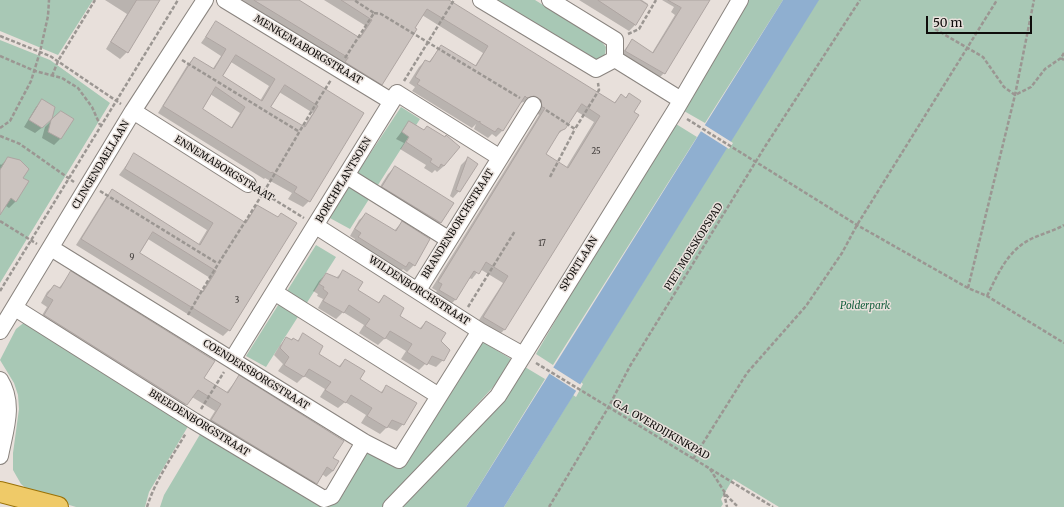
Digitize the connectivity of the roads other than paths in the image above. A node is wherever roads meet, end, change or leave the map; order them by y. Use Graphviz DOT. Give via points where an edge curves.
graph roads {
  1 [pos="205,0"];
  2 [pos="225,0"];
  3 [pos="481,0"];
  4 [pos="550,0"];
  5 [pos="740,0"];
  6 [pos="615,59"];
  7 [pos="394,97"];
  8 [pos="681,100"];
  9 [pos="533,105"];
  10 [pos="133,111"];
  11 [pos="499,157"];
  12 [pos="347,176"];
  13 [pos="248,184"];
  14 [pos="316,226"];
  15 [pos="448,239"];
  16 [pos="50,250"];
  17 [pos="418,290"];
  18 [pos="274,292"];
  19 [pos="15,308"];
  20 [pos="0,331"];
  21 [pos="480,331"];
  22 [pos="523,355"];
  23 [pos="232,360"];
  24 [pos="0,380"];
  25 [pos="439,396"];
  26 [pos="364,442"];
  27 [pos="0,456"];
  28 [pos="0,492"];
  29 [pos="58,507"];
  30 [pos="391,507"];
  1 -- 10 [label="street, CLINGENDAELLAAN"];
  2 -- 7 [label="street, MENKEMABORGSTRAAT" via="339,68"];
  3 -- 6 [label="street" via="596,69"];
  4 -- 6 [label="street" via="615,40"];
  5 -- 8 [label="street, SPORTLAAN"];
  6 -- 8 [label="street"];
  7 -- 11 [label="street"];
  7 -- 12 [label="street, BORCHPLANTSOEN"];
  8 -- 22 [label="street, SPORTLAAN"];
  9 -- 11 [label="street, BRANDENBORCHSTRAAT"];
  10 -- 13 [label="street, ENNEMABORGSTRAAT"];
  10 -- 16 [label="street, CLINGENDAELLAAN"];
  11 -- 15 [label="street, BRANDENBORCHSTRAAT"];
  12 -- 14 [label="street, BORCHPLANTSOEN"];
  12 -- 15 [label="street"];
  14 -- 17 [label="street, WILDENBORCHSTRAAT"];
  14 -- 18 [label="street, BORCHPLANTSOEN"];
  15 -- 17 [label="street, BRANDENBORCHSTRAAT"];
  16 -- 19 [label="street, CLINGENDAELLAAN"];
  16 -- 23 [label="street, COENDERSBORGSTRAAT"];
  17 -- 21 [label="street, WILDENBORCHSTRAAT"];
  18 -- 23 [label="street, BORCHPLANTSOEN"];
  18 -- 25 [label="street"];
  19 -- 20 [label="street, CLINGENDAELLAAN"];
  19 -- 26 [label="street, BREEDENBORGSTRAAT" via="324,500 332,496"];
  21 -- 22 [label="street, WILDENBORCHSTRAAT"];
  21 -- 25 [label="street, COENDERSBORGSTRAAT"];
  22 -- 30 [label="street, SPORTLAAN" via="498,396"];
  23 -- 26 [label="street, COENDERSBORGSTRAAT"];
  24 -- 27 [label="street" via="7,395 9,412"];
  25 -- 26 [label="street, COENDERSBORGSTRAAT" via="398,460"];
  28 -- 29 [label="main road"];
}
